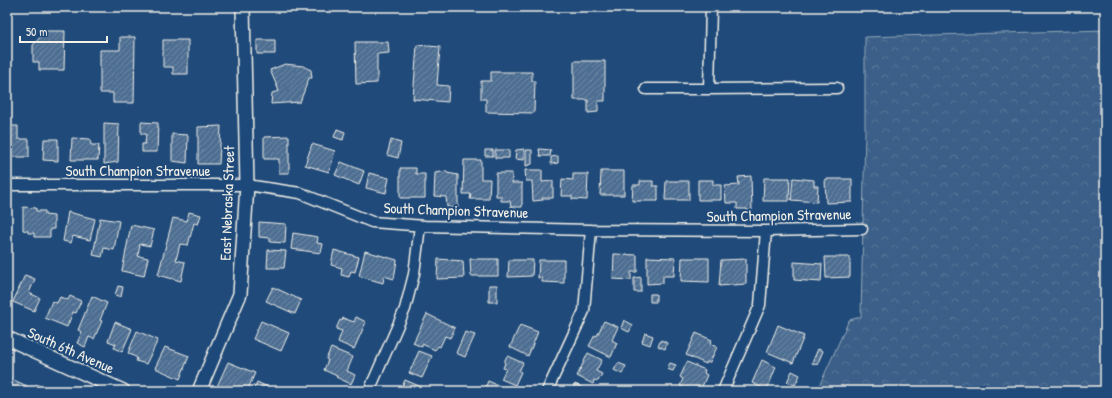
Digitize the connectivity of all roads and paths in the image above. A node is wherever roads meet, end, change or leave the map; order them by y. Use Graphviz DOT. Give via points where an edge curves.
graph roads {
  1 [pos="243,7"];
  2 [pos="711,7"];
  3 [pos="837,88"];
  4 [pos="708,89"];
  5 [pos="646,90"];
  6 [pos="7,185"];
  7 [pos="246,185"];
  8 [pos="420,226"];
  9 [pos="862,229"];
  10 [pos="591,230"];
  11 [pos="766,231"];
  12 [pos="7,338"];
  13 [pos="123,391"];
  14 [pos="199,391"];
  15 [pos="369,391"];
  16 [pos="547,391"];
  17 [pos="723,391"];
  1 -- 7 [label="street, East Nebraska Street"];
  2 -- 4 [label="street"];
  3 -- 4 [label="street"];
  4 -- 5 [label="street"];
  6 -- 7 [label="street, South Champion Stravenue"];
  7 -- 8 [label="street, South Champion Stravenue" via="300,193 372,222"];
  7 -- 14 [label="street, East Nebraska Street" via="240,294"];
  8 -- 10 [label="street, South Champion Stravenue"];
  8 -- 15 [label="street" via="414,274 405,308"];
  9 -- 11 [label="street, South Champion Stravenue"];
  10 -- 11 [label="street, South Champion Stravenue"];
  10 -- 16 [label="street" via="584,311"];
  11 -- 17 [label="street" via="760,305"];
  12 -- 13 [label="street, South 6th Avenue"];
}
